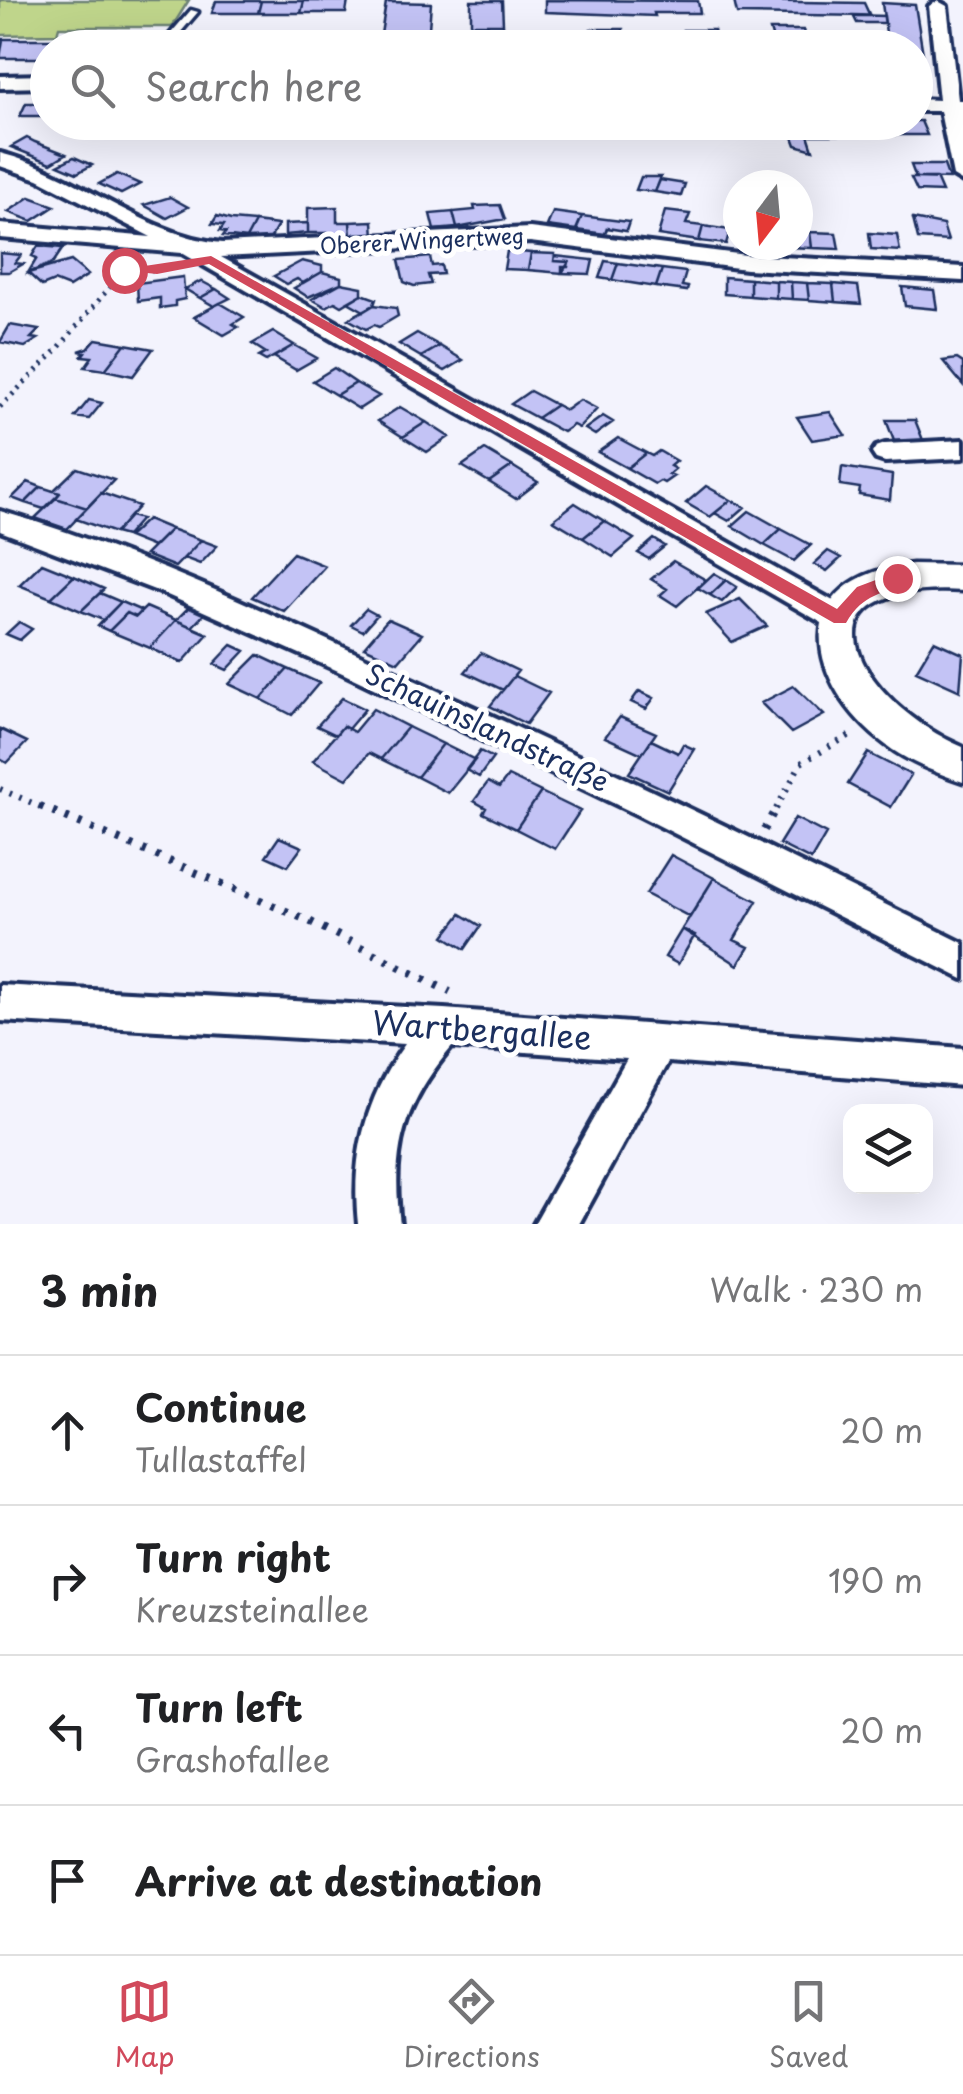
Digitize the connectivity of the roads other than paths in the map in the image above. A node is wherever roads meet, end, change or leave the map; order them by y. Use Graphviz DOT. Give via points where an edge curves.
graph roads {
  1 [pos="938,6"];
  2 [pos="194,12"];
  3 [pos="178,30"];
  4 [pos="30,81"];
  5 [pos="0,82"];
  6 [pos="956,105"];
  7 [pos="0,158"];
  8 [pos="963,176"];
  9 [pos="0,231"];
  10 [pos="200,254"];
  11 [pos="963,274"];
  12 [pos="963,449"];
  13 [pos="885,453"];
  14 [pos="0,521"];
  15 [pos="963,578"];
  16 [pos="840,619"];
  17 [pos="963,765"];
  18 [pos="963,962"];
  19 [pos="0,1003"];
  20 [pos="462,1029"];
  21 [pos="658,1043"];
  22 [pos="963,1067"];
  23 [pos="379,1224"];
  24 [pos="555,1224"];
  1 -- 6 [label="street"];
  2 -- 3 [label="lane"];
  4 -- 5 [label="street"];
  6 -- 8 [label="street"];
  7 -- 10 [label="street"];
  9 -- 10 [label="street, Oberer Wingertweg"];
  10 -- 11 [label="street, Oberer Wingertweg" via="530,235 746,262"];
  10 -- 16 [label="street"];
  12 -- 13 [label="street"];
  14 -- 18 [label="street, Schauinslandstraße" via="257,620 752,853"];
  15 -- 16 [label="street" via="880,583 848,604"];
  16 -- 17 [label="street" via="846,667 866,702 918,744"];
  19 -- 20 [label="street, Wartbergallee"];
  20 -- 21 [label="street, Wartbergallee"];
  20 -- 23 [label="street" via="413,1060 392,1095 373,1188"];
  21 -- 22 [label="street, Wartbergallee"];
  21 -- 24 [label="street"];
}
